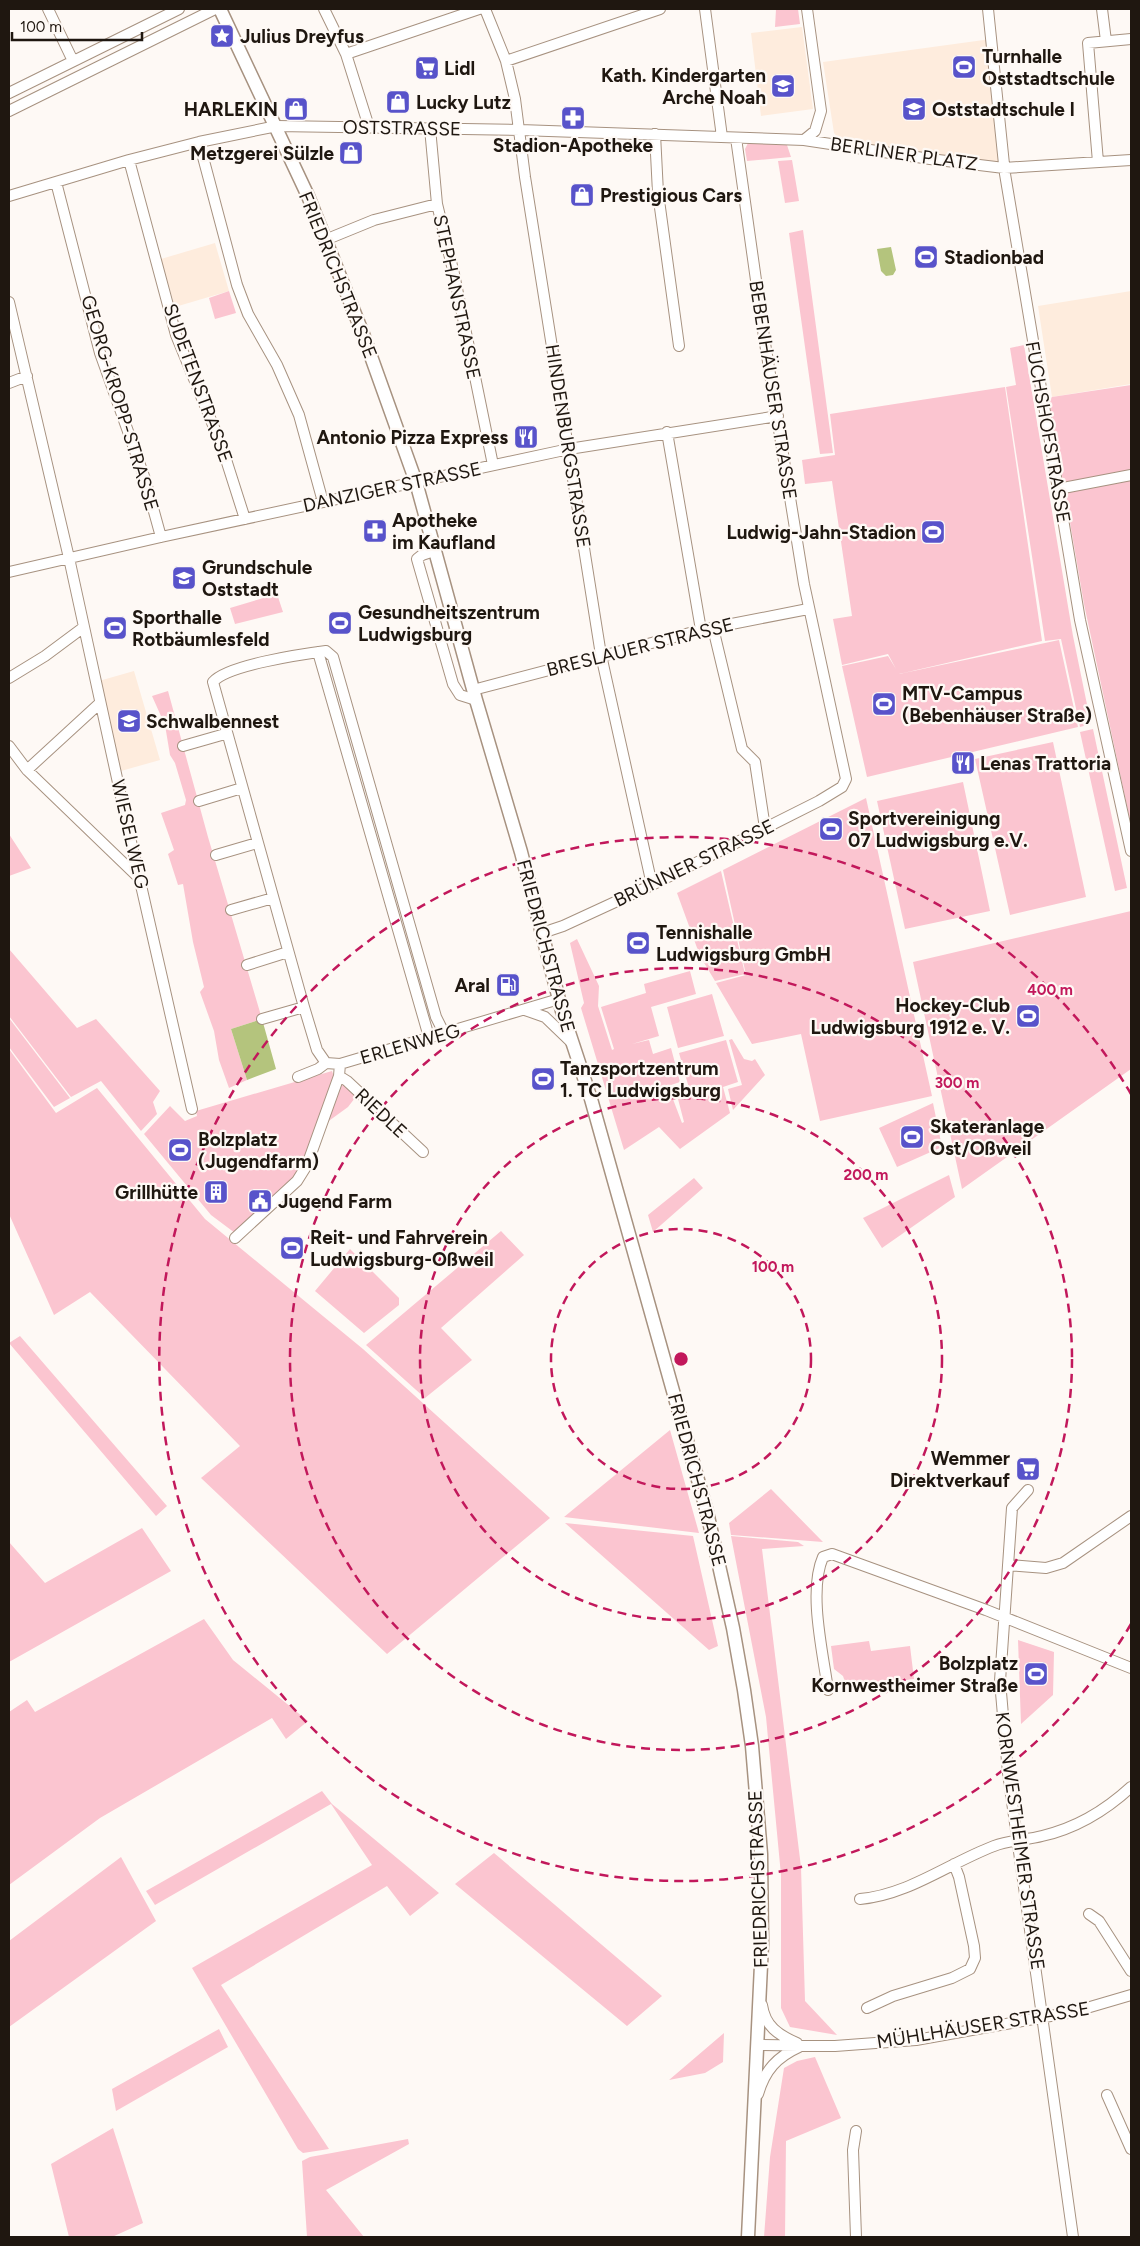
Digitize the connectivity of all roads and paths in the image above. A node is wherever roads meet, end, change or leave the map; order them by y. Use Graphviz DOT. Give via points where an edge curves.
graph roads {
  1 [pos="48,9"];
  2 [pos="179,9"];
  3 [pos="215,9"];
  4 [pos="220,9"];
  5 [pos="324,9"];
  6 [pos="479,9"];
  7 [pos="485,9"];
  8 [pos="660,9"];
  9 [pos="705,9"];
  10 [pos="807,9"];
  11 [pos="988,9"];
  12 [pos="1102,9"];
  13 [pos="1131,39"];
  14 [pos="1106,41"];
  15 [pos="346,54"];
  16 [pos="73,61"];
  17 [pos="506,61"];
  18 [pos="9,93"];
  19 [pos="9,111"];
  20 [pos="277,126"];
  21 [pos="369,128"];
  22 [pos="430,128"];
  23 [pos="520,130"];
  24 [pos="655,134"];
  25 [pos="722,137"];
  26 [pos="736,138"];
  27 [pos="804,140"];
  28 [pos="199,142"];
  29 [pos="129,160"];
  30 [pos="1131,160"];
  31 [pos="1098,162"];
  32 [pos="1004,168"];
  33 [pos="56,182"];
  34 [pos="9,196"];
  35 [pos="437,204"];
  36 [pos="325,240"];
  37 [pos="9,302"];
  38 [pos="679,346"];
  39 [pos="27,376"];
  40 [pos="9,383"];
  41 [pos="778,416"];
  42 [pos="667,432"];
  43 [pos="569,449"];
  44 [pos="492,465"];
  45 [pos="1131,474"];
  46 [pos="416,482"];
  47 [pos="1058,489"];
  48 [pos="323,502"];
  49 [pos="245,520"];
  50 [pos="161,537"];
  51 [pos="434,551"];
  52 [pos="69,558"];
  53 [pos="9,572"];
  54 [pos="808,609"];
  55 [pos="84,627"];
  56 [pos="712,628"];
  57 [pos="701,630"];
  58 [pos="318,652"];
  59 [pos="601,655"];
  60 [pos="9,678"];
  61 [pos="475,695"];
  62 [pos="100,703"];
  63 [pos="226,734"];
  64 [pos="358,745"];
  65 [pos="9,746"];
  66 [pos="183,746"];
  67 [pos="345,748"];
  68 [pos="27,770"];
  69 [pos="842,787"];
  70 [pos="242,788"];
  71 [pos="199,801"];
  72 [pos="765,828"];
  73 [pos="257,843"];
  74 [pos="1131,850"];
  75 [pos="216,855"];
  76 [pos="140,878"];
  77 [pos="652,885"];
  78 [pos="273,898"];
  79 [pos="402,899"];
  80 [pos="388,902"];
  81 [pos="230,910"];
  82 [pos="542,933"];
  83 [pos="288,952"];
  84 [pos="247,965"];
  85 [pos="559,999"];
  86 [pos="304,1007"];
  87 [pos="525,1010"];
  88 [pos="262,1019"];
  89 [pos="444,1033"];
  90 [pos="429,1038"];
  91 [pos="572,1043"];
  92 [pos="326,1063"];
  93 [pos="340,1064"];
  94 [pos="338,1076"];
  95 [pos="298,1077"];
  96 [pos="192,1109"];
  97 [pos="423,1152"];
  98 [pos="235,1238"];
  99 [pos="1028,1490"];
  100 [pos="1131,1516"];
  101 [pos="1008,1565"];
  102 [pos="1004,1617"];
  103 [pos="1131,1668"];
  104 [pos="828,1690"];
  105 [pos="1131,1786"];
  106 [pos="1019,1841"];
  107 [pos="954,1864"];
  108 [pos="860,1899"];
  109 [pos="1089,1914"];
  110 [pos="1131,1971"];
  111 [pos="761,1995"];
  112 [pos="1131,1995"];
  113 [pos="867,2008"];
  114 [pos="1043,2017"];
  115 [pos="757,2045"];
  116 [pos="803,2045"];
  117 [pos="1107,2095"];
  118 [pos="754,2104"];
  119 [pos="856,2131"];
  120 [pos="1131,2149"];
  121 [pos="748,2237"];
  122 [pos="856,2237"];
  123 [pos="1073,2237"];
  1 -- 16 [label="street"];
  2 -- 16 [label="street"];
  3 -- 19 [label="street"];
  4 -- 20 [label="main road, FRIEDRICHSTRASSE"];
  5 -- 15 [label="street"];
  6 -- 15 [label="street"];
  7 -- 17 [label="street, HINDENBURGSTRASSE"];
  8 -- 17 [label="street"];
  9 -- 25 [label="street"];
  10 -- 27 [label="street" via="820,112 815,131"];
  11 -- 32 [label="street, FUCHSHOFSTRASSE"];
  12 -- 14 [label="street"];
  13 -- 14 [label="street"];
  14 -- 31 [label="street" via="1088,43"];
  15 -- 21 [label="street"];
  16 -- 18 [label="street"];
  17 -- 23 [label="street, HINDENBURGSTRASSE"];
  20 -- 21 [label="street, OSTSTRASSE"];
  20 -- 28 [label="street, OSTSTRASSE"];
  20 -- 36 [label="main road, FRIEDRICHSTRASSE"];
  21 -- 22 [label="street, OSTSTRASSE"];
  22 -- 23 [label="street, OSTSTRASSE"];
  22 -- 35 [label="street, STEPHANSTRASSE"];
  23 -- 24 [label="street, OSTSTRASSE"];
  23 -- 43 [label="street, HINDENBURGSTRASSE"];
  24 -- 25 [label="street, OSTSTRASSE"];
  24 -- 38 [label="street" via="658,193"];
  25 -- 26 [label="street, OSTSTRASSE"];
  26 -- 27 [label="street, OSTSTRASSE"];
  26 -- 41 [label="street, BEBENHÄUSER STRASSE"];
  27 -- 32 [label="street, BERLINER PLATZ"];
  28 -- 29 [label="street, OSTSTRASSE"];
  28 -- 48 [label="street" via="237,285 248,314 299,415"];
  29 -- 33 [label="street, OSTSTRASSE"];
  29 -- 49 [label="street, SUDETENSTRASSE" via="176,335 222,447"];
  30 -- 31 [label="street"];
  31 -- 32 [label="street"];
  32 -- 47 [label="street, FUCHSHOFSTRASSE"];
  33 -- 34 [label="street, OSTSTRASSE"];
  33 -- 50 [label="street, GEORG-KROPP-STRASSE" via="100,353 145,479"];
  35 -- 36 [label="street" via="374,220"];
  35 -- 44 [label="street, STEPHANSTRASSE"];
  36 -- 46 [label="main road, FRIEDRICHSTRASSE"];
  37 -- 39 [label="street, WIESELWEG"];
  39 -- 40 [label="street"];
  39 -- 52 [label="street, WIESELWEG"];
  41 -- 42 [label="street, DANZIGER STRASSE"];
  41 -- 54 [label="street, BEBENHÄUSER STRASSE"];
  42 -- 43 [label="street, DANZIGER STRASSE"];
  42 -- 57 [label="street"];
  43 -- 44 [label="street, DANZIGER STRASSE"];
  43 -- 59 [label="street, HINDENBURGSTRASSE"];
  44 -- 46 [label="street, DANZIGER STRASSE"];
  45 -- 47 [label="street"];
  46 -- 48 [label="street, DANZIGER STRASSE"];
  46 -- 51 [label="main road, FRIEDRICHSTRASSE"];
  47 -- 74 [label="street, FUCHSHOFSTRASSE" via="1080,620"];
  48 -- 49 [label="street, DANZIGER STRASSE"];
  49 -- 50 [label="street, DANZIGER STRASSE"];
  50 -- 52 [label="street, DANZIGER STRASSE"];
  51 -- 61 [label="main road, FRIEDRICHSTRASSE"];
  51 -- 61 [label="street" via="417,559 453,684 460,695"];
  52 -- 53 [label="street, DANZIGER STRASSE"];
  52 -- 55 [label="street, WIESELWEG"];
  54 -- 56 [label="street, BRESLAUER STRASSE"];
  54 -- 69 [label="street, BEBENHÄUSER STRASSE" via="846,779"];
  55 -- 60 [label="street"];
  55 -- 62 [label="street, WIESELWEG"];
  56 -- 57 [label="street, BRESLAUER STRASSE"];
  56 -- 72 [label="street" via="742,749 755,762"];
  57 -- 59 [label="street, BRESLAUER STRASSE"];
  58 -- 63 [label="street" via="269,660 215,679 212,682"];
  58 -- 64 [label="street" via="326,651 333,657"];
  58 -- 67 [label="street"];
  59 -- 61 [label="street, BRESLAUER STRASSE"];
  59 -- 77 [label="street, HINDENBURGSTRASSE"];
  61 -- 82 [label="main road, FRIEDRICHSTRASSE"];
  62 -- 68 [label="street"];
  62 -- 76 [label="street, WIESELWEG"];
  63 -- 66 [label="street"];
  63 -- 70 [label="street"];
  64 -- 67 [label="street"];
  64 -- 79 [label="street"];
  65 -- 68 [label="street"];
  67 -- 80 [label="street"];
  68 -- 76 [label="street"];
  69 -- 72 [label="street, BRÜNNER STRASSE"];
  70 -- 71 [label="street"];
  70 -- 73 [label="street"];
  72 -- 77 [label="street, BRÜNNER STRASSE"];
  73 -- 75 [label="street"];
  73 -- 78 [label="street"];
  76 -- 96 [label="street, WIESELWEG"];
  77 -- 82 [label="street, BRÜNNER STRASSE"];
  78 -- 81 [label="street"];
  78 -- 83 [label="street"];
  79 -- 80 [label="street"];
  79 -- 89 [label="street" via="436,1017"];
  80 -- 90 [label="street"];
  82 -- 85 [label="main road, FRIEDRICHSTRASSE"];
  83 -- 84 [label="street"];
  83 -- 86 [label="street"];
  85 -- 87 [label="street, ERLENWEG"];
  85 -- 91 [label="main road, FRIEDRICHSTRASSE"];
  86 -- 88 [label="street"];
  86 -- 92 [label="street" via="317,1050"];
  87 -- 89 [label="street, ERLENWEG"];
  87 -- 91 [label="street" via="545,1017"];
  89 -- 90 [label="street, ERLENWEG"];
  90 -- 93 [label="street, ERLENWEG"];
  91 -- 111 [label="main road, FRIEDRICHSTRASSE" via="689,1442 733,1628 752,1746 758,1809 762,1896"];
  92 -- 93 [label="street, ERLENWEG"];
  92 -- 95 [label="street" via="318,1070"];
  93 -- 94 [label="street, RIEDLE"];
  94 -- 97 [label="street, RIEDLE"];
  94 -- 98 [label="street, RIEDLE" via="307,1165 297,1181"];
  99 -- 101 [label="street, KORNWESTHEIMER STRASSE" via="1012,1508"];
  100 -- 101 [label="street" via="1063,1563 1046,1568"];
  101 -- 102 [label="street, KORNWESTHEIMER STRASSE"];
  102 -- 103 [label="street"];
  102 -- 104 [label="street" via="838,1555 827,1555 819,1565 817,1596"];
  102 -- 106 [label="street, KORNWESTHEIMER STRASSE" via="1000,1681"];
  105 -- 106 [label="street" via="1096,1815 1052,1834"];
  106 -- 107 [label="street" via="998,1844"];
  106 -- 114 [label="street, KORNWESTHEIMER STRASSE"];
  107 -- 108 [label="street" via="892,1894"];
  107 -- 113 [label="street" via="974,1946 975,1958 970,1969"];
  109 -- 110 [label="street" via="1099,1921"];
  111 -- 115 [label="main road, FRIEDRICHSTRASSE"];
  111 -- 116 [label="street, MÜHLHÄUSER STRASSE" via="763,2012 771,2027 781,2036"];
  112 -- 114 [label="street, MÜHLHÄUSER STRASSE" via="1089,2009"];
  114 -- 116 [label="street, MÜHLHÄUSER STRASSE" via="916,2040"];
  114 -- 123 [label="street, KORNWESTHEIMER STRASSE"];
  115 -- 116 [label="street, MÜHLHÄUSER STRASSE"];
  115 -- 118 [label="main road, FRIEDRICHSTRASSE"];
  116 -- 118 [label="street, FRIEDRICHSTRASSE" via="771,2065"];
  117 -- 120 [label="street"];
  118 -- 121 [label="main road, FRIEDRICHSTRASSE"];
  119 -- 122 [label="street" via="853,2150"];
}
